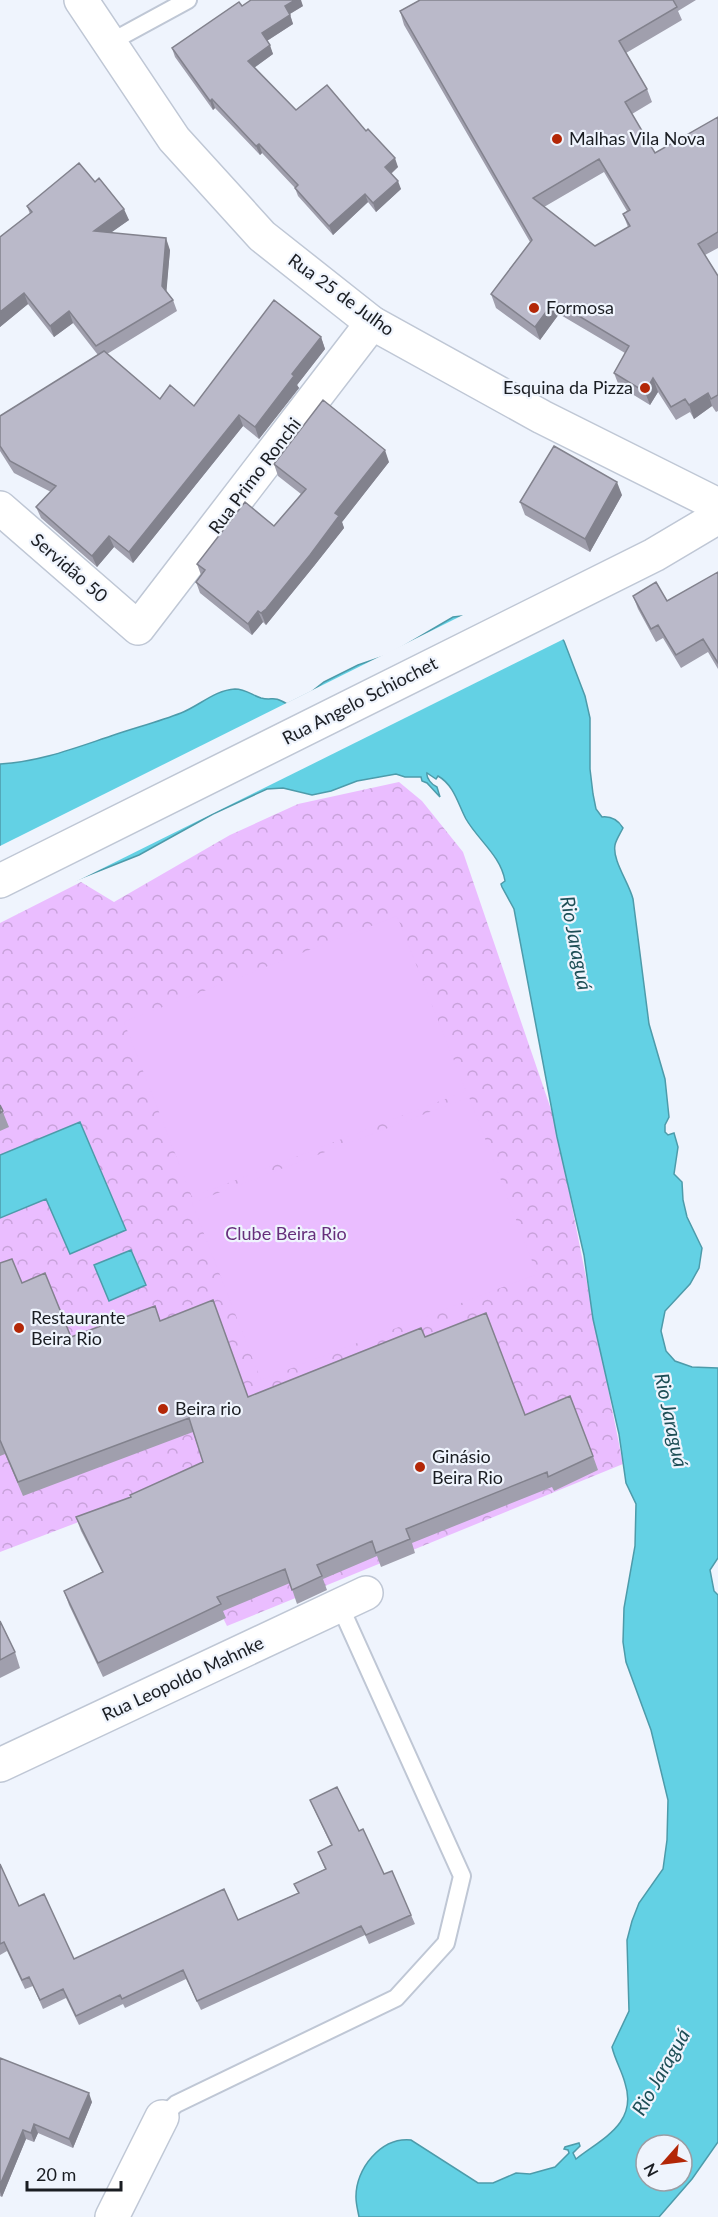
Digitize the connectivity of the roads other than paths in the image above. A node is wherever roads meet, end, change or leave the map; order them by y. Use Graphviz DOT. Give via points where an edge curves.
graph roads {
  1 [pos="81,0"];
  2 [pos="188,0"];
  3 [pos="109,43"];
  4 [pos="372,323"];
  5 [pos="718,505"];
  6 [pos="0,508"];
  7 [pos="718,517"];
  8 [pos="138,628"];
  9 [pos="0,881"];
  10 [pos="353,1599"];
  11 [pos="0,1765"];
  12 [pos="162,2117"];
  13 [pos="112,2217"];
  1 -- 3 [label="main road, Rua 25 de Julho"];
  2 -- 3 [label="lane"];
  3 -- 4 [label="main road, Rua 25 de Julho" via="174,139 262,236"];
  4 -- 5 [label="main road, Rua 25 de Julho" via="542,417"];
  4 -- 8 [label="main road, Rua Primo Ronchi"];
  6 -- 8 [label="main road, Servidão 50"];
  7 -- 9 [label="main road, Rua Angelo Schiochet" via="642,561"];
  10 -- 11 [label="main road, Rua Leopoldo Mahnke"];
  10 -- 12 [label="lane" via="462,1876 446,1943 396,1998 176,2104"];
  12 -- 13 [label="main road"];
}
